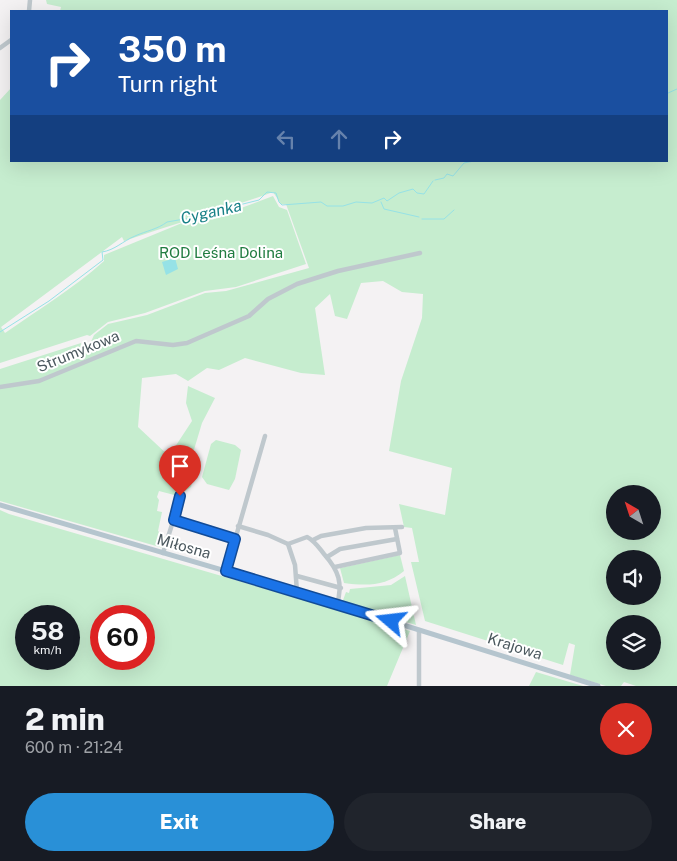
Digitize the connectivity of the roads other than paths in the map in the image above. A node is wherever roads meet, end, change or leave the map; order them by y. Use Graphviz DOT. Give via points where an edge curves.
graph roads {
  1 [pos="418,253"];
  2 [pos="0,387"];
  3 [pos="265,436"];
  4 [pos="180,496"];
  5 [pos="0,505"];
  6 [pos="174,520"];
  7 [pos="238,526"];
  8 [pos="402,527"];
  9 [pos="395,528"];
  10 [pos="235,539"];
  11 [pos="397,539"];
  12 [pos="313,540"];
  13 [pos="288,544"];
  14 [pos="163,553"];
  15 [pos="327,557"];
  16 [pos="336,567"];
  17 [pos="226,571"];
  18 [pos="297,576"];
  19 [pos="342,588"];
  20 [pos="297,592"];
  21 [pos="338,604"];
  22 [pos="421,630"];
  23 [pos="419,686"];
  24 [pos="598,686"];
  1 -- 2 [label="street, Strumykowa" via="297,284 268,299 249,316 187,343 173,345 136,341 39,381"];
  3 -- 7 [label="street"];
  4 -- 6 [label="street"];
  5 -- 14 [label="main road, Miłosna"];
  6 -- 10 [label="street"];
  6 -- 14 [label="street"];
  7 -- 10 [label="street"];
  7 -- 13 [label="street" via="268,534"];
  8 -- 9 [label="street"];
  9 -- 11 [label="street"];
  9 -- 12 [label="street" via="366,528"];
  10 -- 17 [label="street"];
  11 -- 15 [label="street" via="340,549"];
  11 -- 16 [label="street" via="400,553"];
  12 -- 13 [label="street" via="307,537"];
  12 -- 15 [label="street"];
  13 -- 18 [label="street"];
  14 -- 17 [label="main road, Miłosna"];
  15 -- 16 [label="street"];
  16 -- 19 [label="street"];
  17 -- 20 [label="main road, Miłosna"];
  18 -- 19 [label="street"];
  18 -- 20 [label="street"];
  19 -- 21 [label="street"];
  20 -- 21 [label="main road, Miłosna"];
  21 -- 22 [label="main road, Miłosna"];
  22 -- 23 [label="street"];
  22 -- 24 [label="main road, Krajowa"];
}
